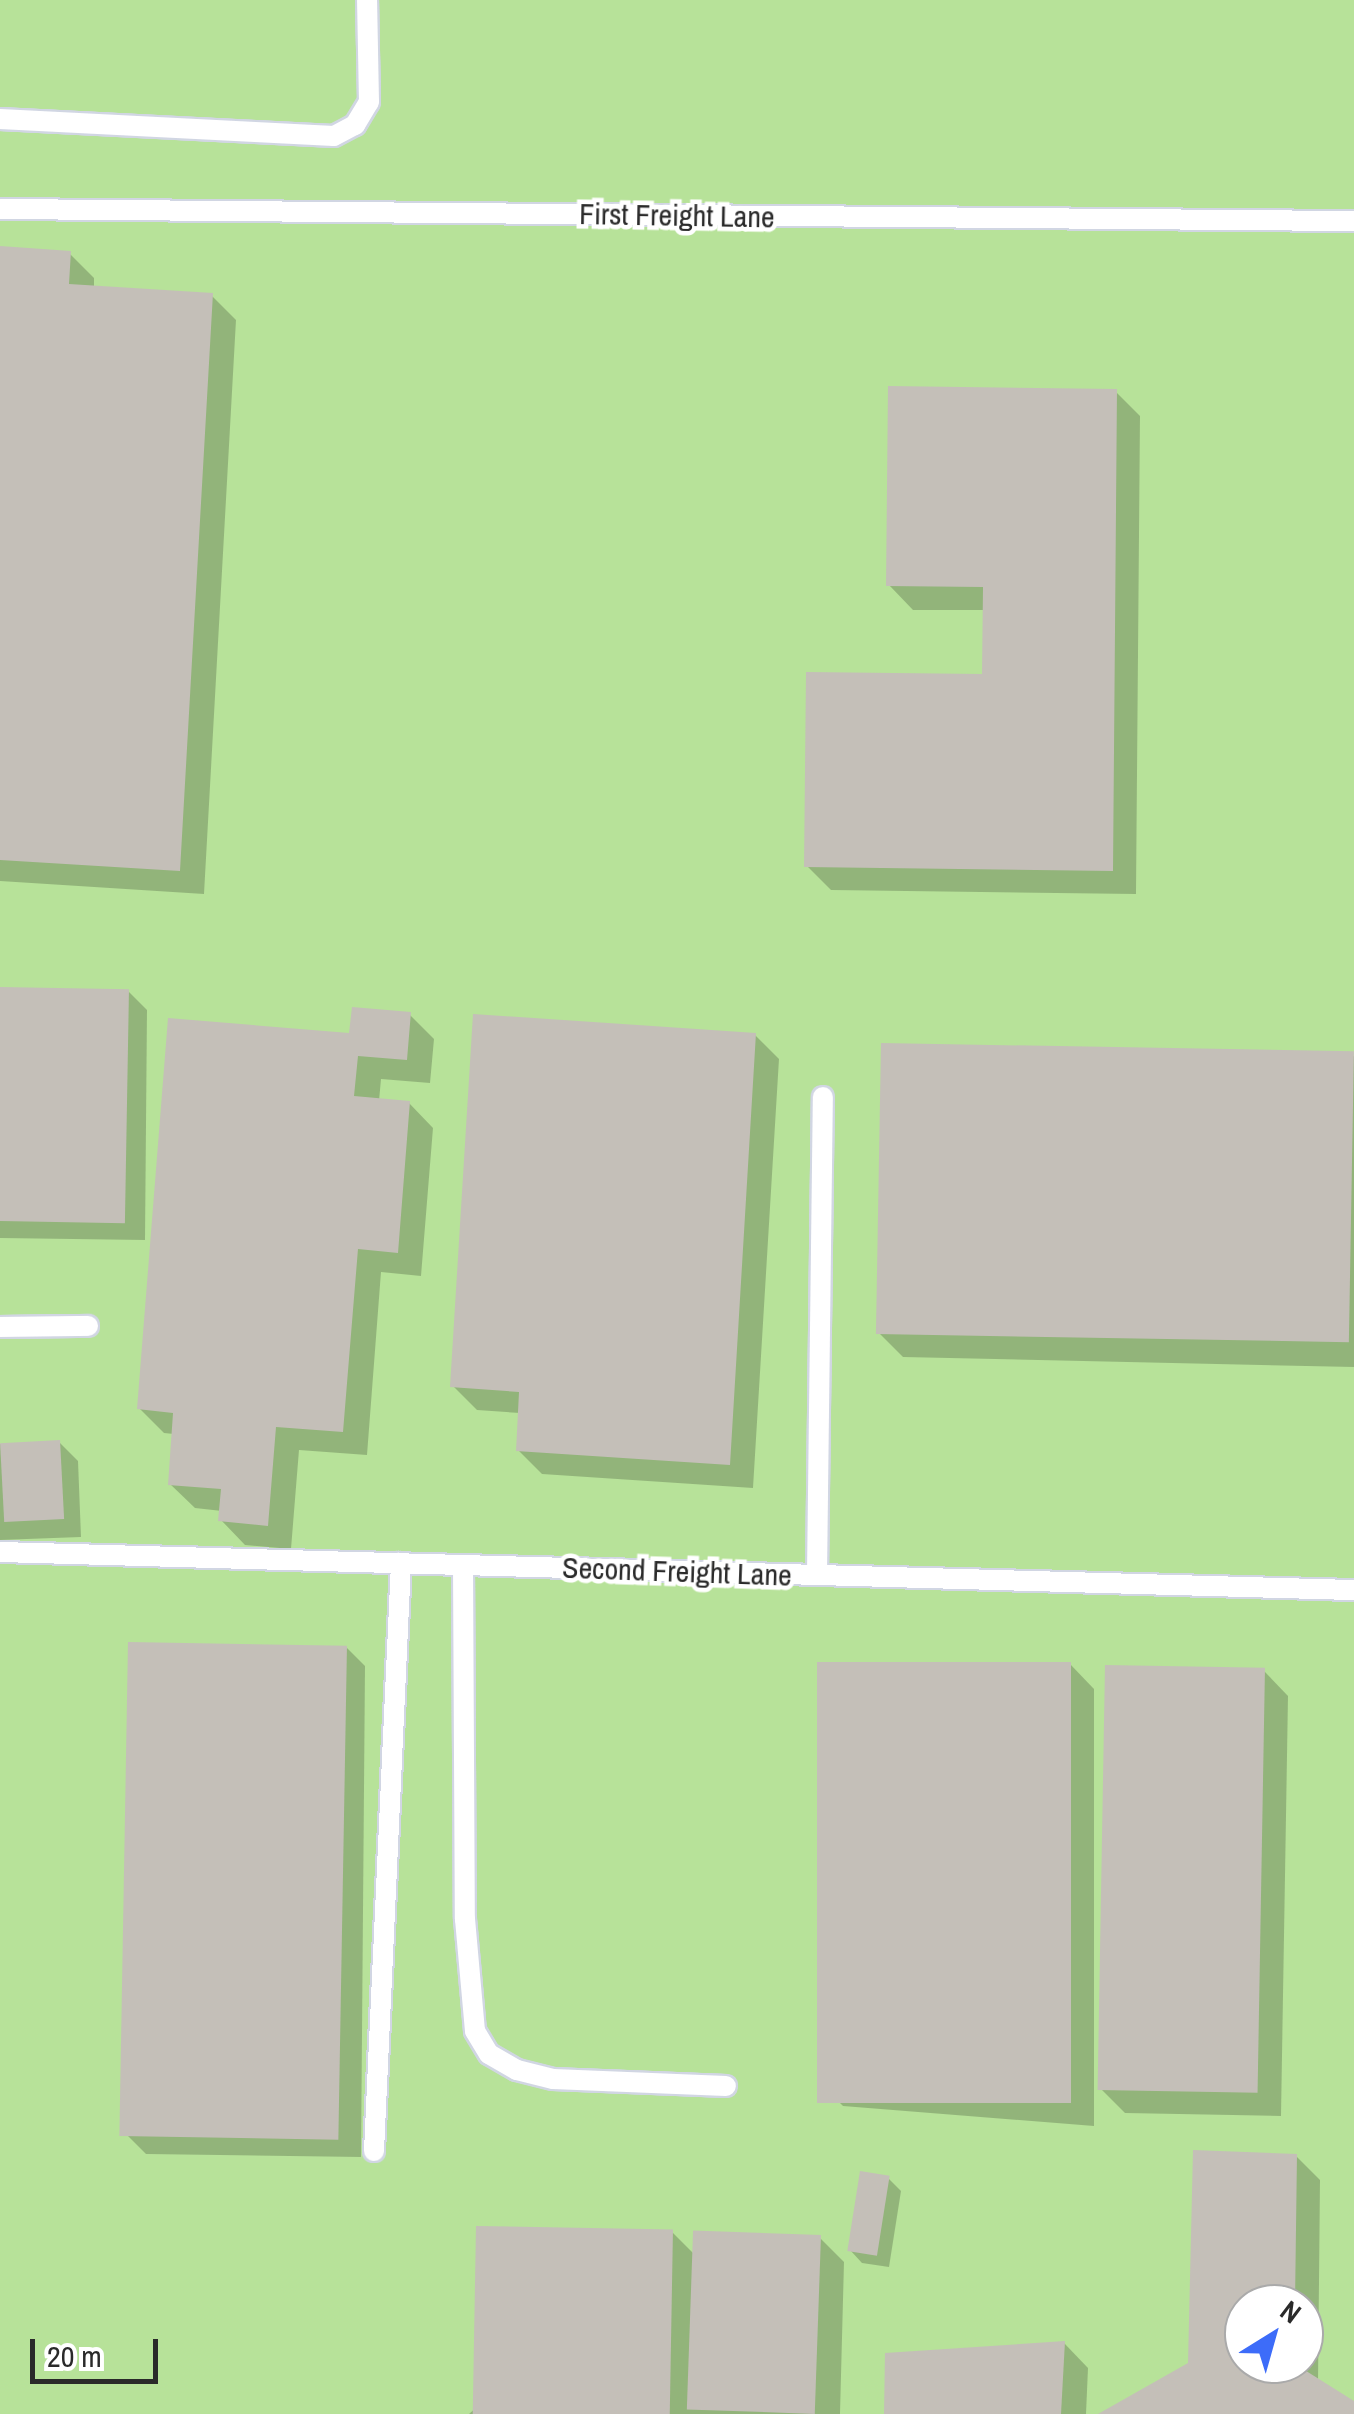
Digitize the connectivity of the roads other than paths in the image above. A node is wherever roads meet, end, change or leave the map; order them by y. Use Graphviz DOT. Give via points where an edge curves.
graph roads {
  1 [pos="366,0"];
  2 [pos="0,119"];
  3 [pos="0,209"];
  4 [pos="1354,221"];
  5 [pos="823,1097"];
  6 [pos="0,1326"];
  7 [pos="88,1326"];
  8 [pos="0,1552"];
  9 [pos="400,1563"];
  10 [pos="462,1565"];
  11 [pos="817,1575"];
  12 [pos="1354,1590"];
  13 [pos="726,2086"];
  14 [pos="374,2150"];
  1 -- 2 [label="lane" via="369,102 355,125 334,136"];
  3 -- 4 [label="lane, First Freight Lane"];
  5 -- 11 [label="lane"];
  6 -- 7 [label="lane"];
  8 -- 9 [label="lane, Second Freight Lane"];
  9 -- 10 [label="lane, Second Freight Lane"];
  9 -- 14 [label="lane"];
  10 -- 11 [label="lane, Second Freight Lane"];
  10 -- 13 [label="lane" via="466,1919 474,2032 490,2054 553,2079"];
  11 -- 12 [label="lane, Second Freight Lane"];
}
